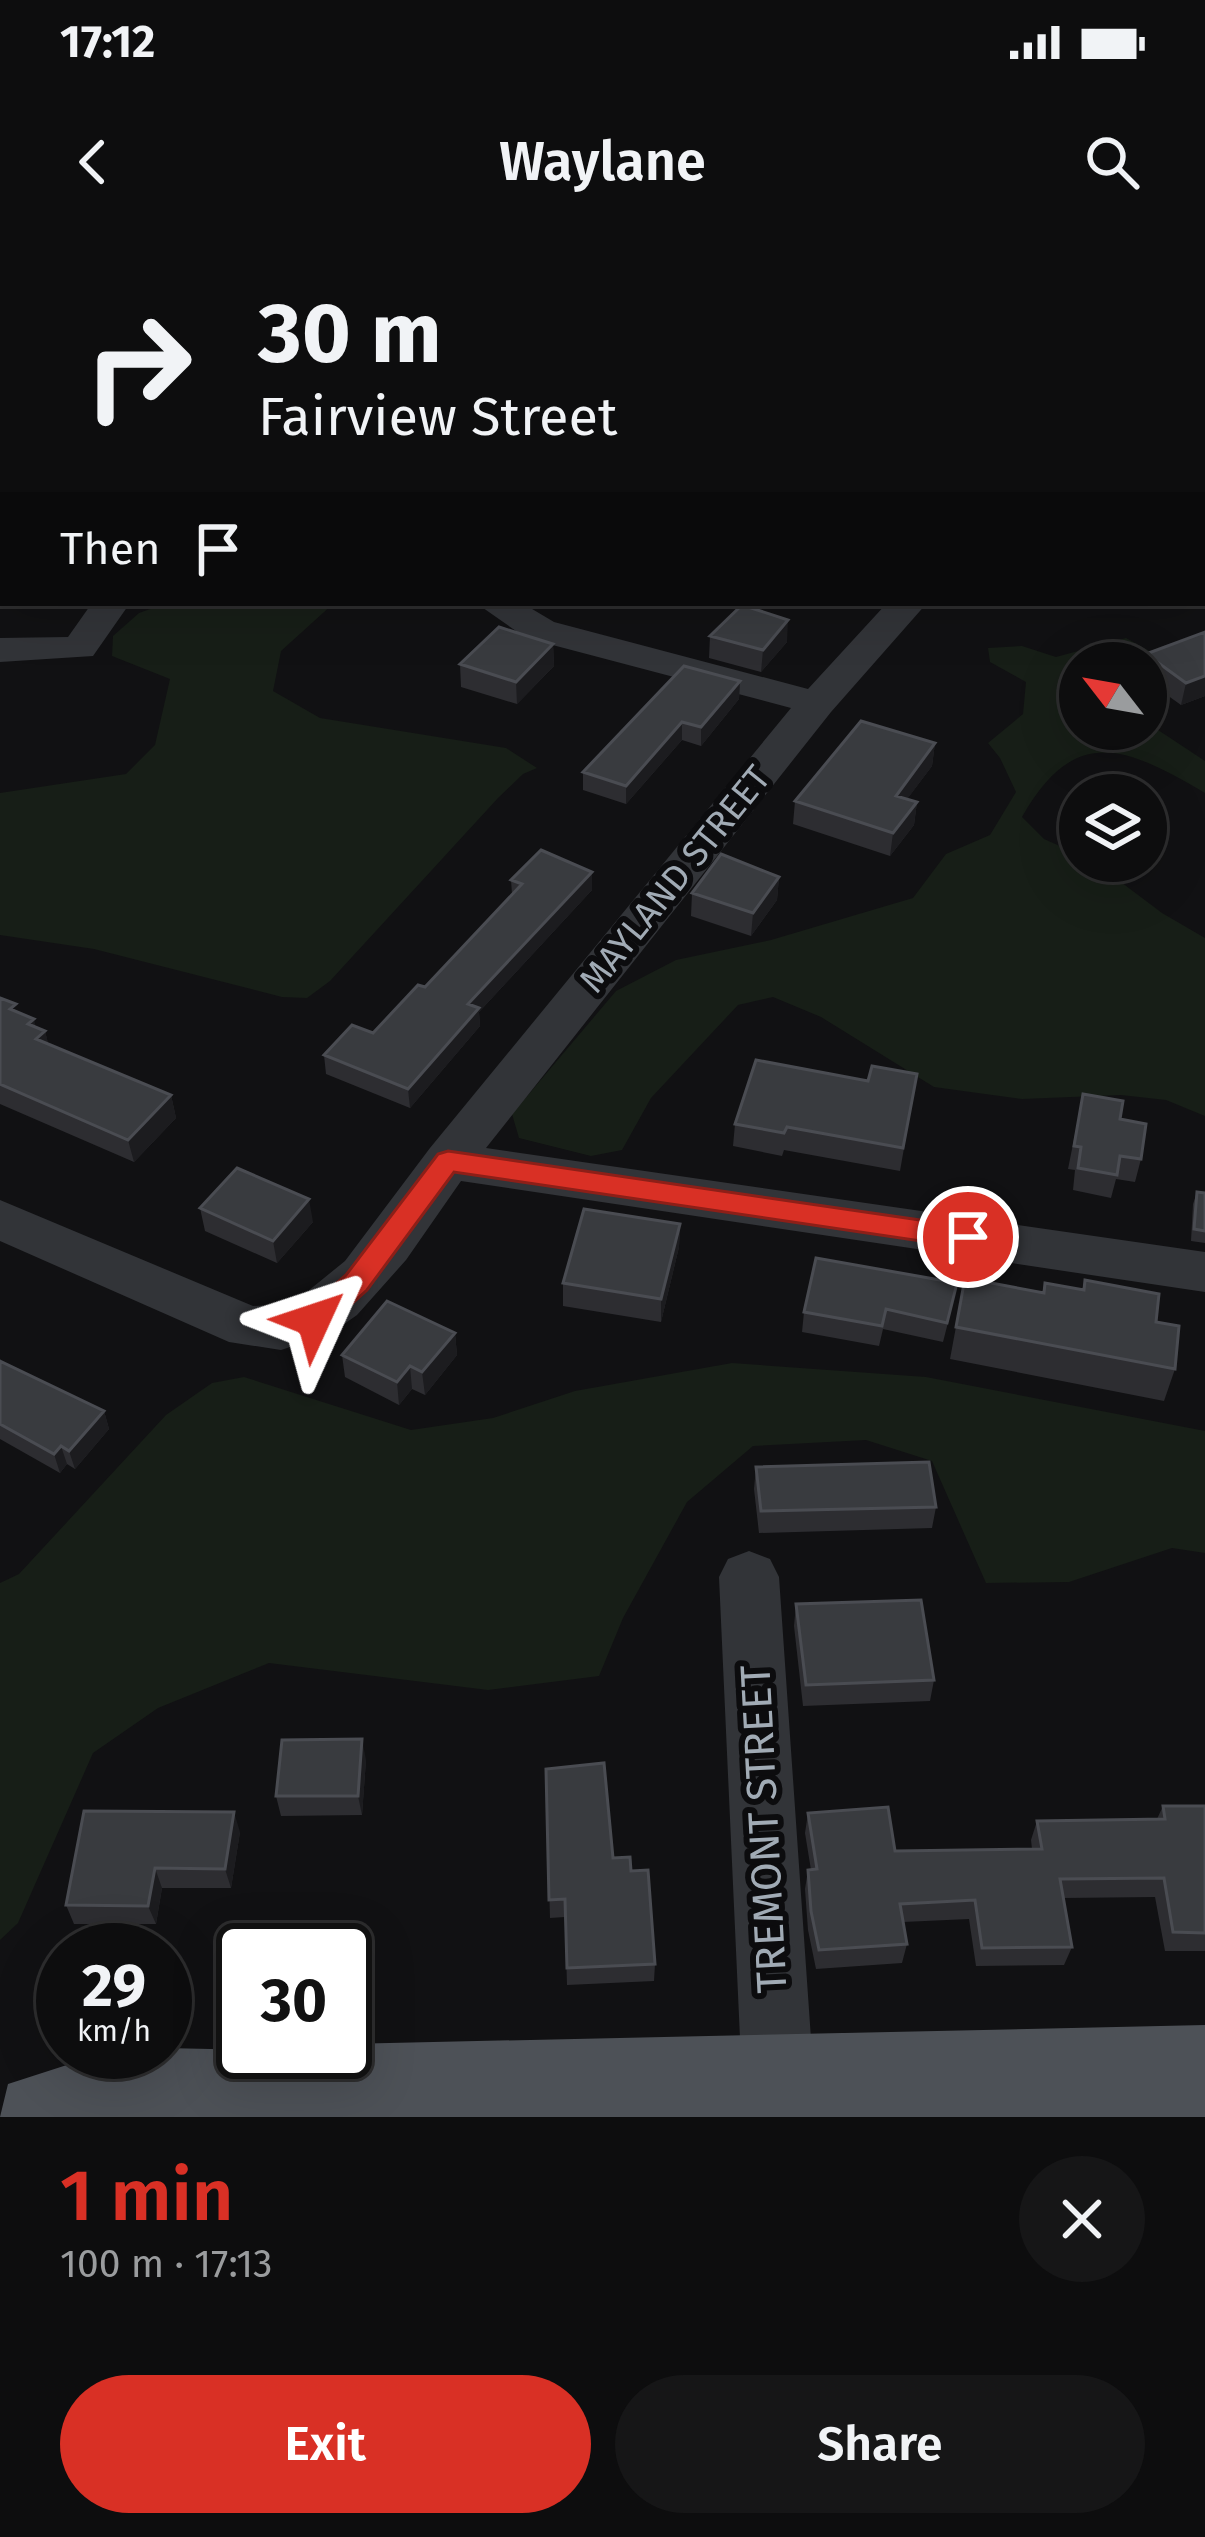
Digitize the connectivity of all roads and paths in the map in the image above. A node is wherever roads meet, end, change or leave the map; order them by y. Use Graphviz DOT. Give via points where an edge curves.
graph roads {
  1 [pos="109,606"];
  2 [pos="500,606"];
  3 [pos="905,606"];
  4 [pos="0,650"];
  5 [pos="817,704"];
  6 [pos="448,1161"];
  7 [pos="0,1219"];
  8 [pos="1205,1272"];
  9 [pos="749,1577"];
  10 [pos="1205,2071"];
  11 [pos="778,2082"];
  12 [pos="273,2106"];
  13 [pos="41,2117"];
  1 -- 4 [label="street" via="79,648"];
  2 -- 5 [label="street" via="540,630"];
  3 -- 5 [label="street, MAYLAND STREET"];
  5 -- 6 [label="street, MAYLAND STREET"];
  6 -- 7 [label="street, MAYLAND STREET" via="339,1302 279,1331 248,1327"];
  6 -- 8 [label="street"];
  9 -- 11 [label="street, TREMONT STREET"];
  10 -- 11 [label="main road"];
  11 -- 12 [label="main road"];
  12 -- 13 [label="main road" via="148,2095"];
}
